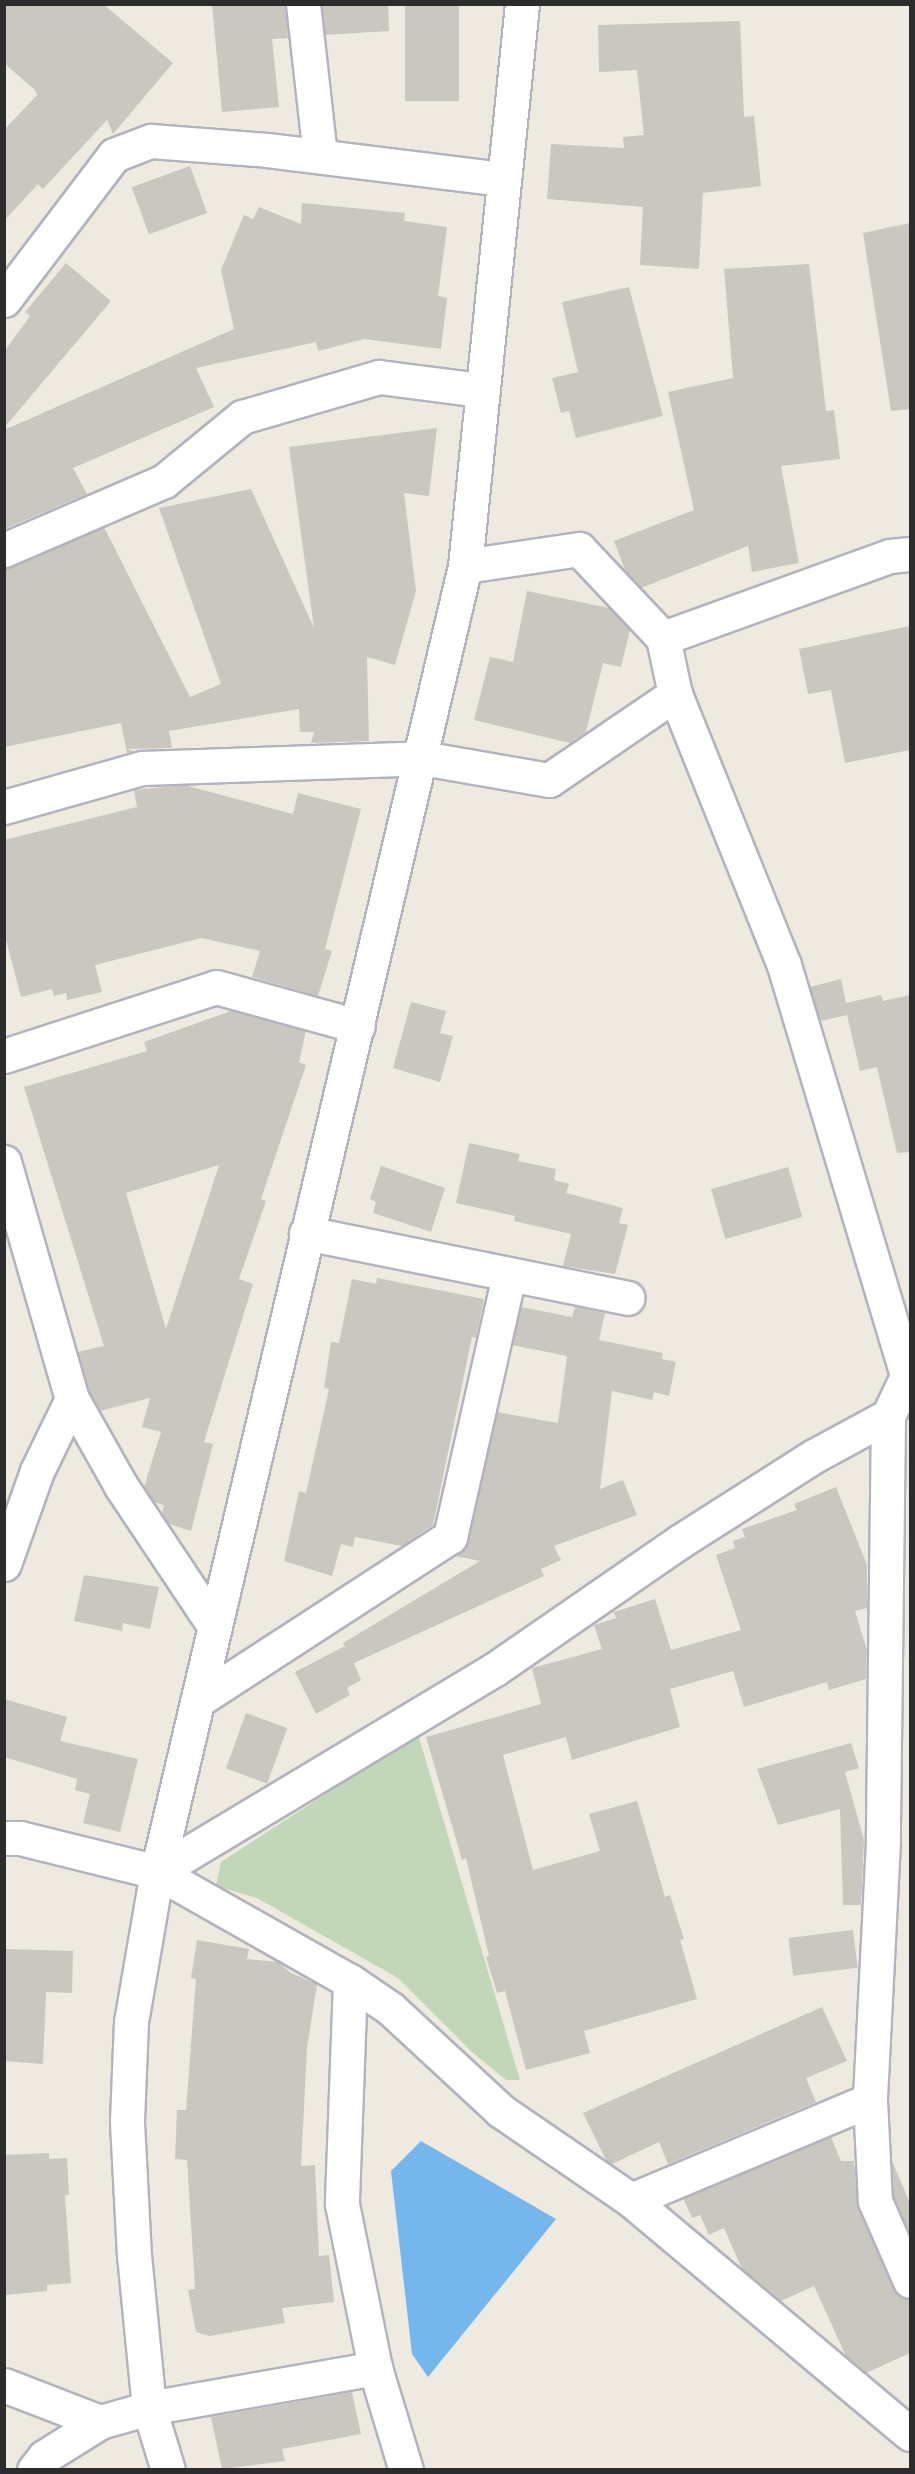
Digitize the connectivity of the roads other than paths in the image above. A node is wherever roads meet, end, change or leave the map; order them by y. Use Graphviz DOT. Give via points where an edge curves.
graph roads {
  1 [pos="303,4"];
  2 [pos="522,4"];
  3 [pos="320,156"];
  4 [pos="503,179"];
  5 [pos="4,300"];
  6 [pos="481,390"];
  7 [pos="4,550"];
  8 [pos="910,554"];
  9 [pos="465,566"];
  10 [pos="663,638"];
  11 [pos="675,694"];
  12 [pos="422,758"];
  13 [pos="4,807"];
  14 [pos="358,1026"];
  15 [pos="4,1056"];
  16 [pos="4,1162"];
  17 [pos="306,1233"];
  18 [pos="509,1275"];
  19 [pos="627,1298"];
  20 [pos="909,1373"];
  21 [pos="72,1399"];
  22 [pos="888,1416"];
  23 [pos="4,1564"];
  24 [pos="215,1627"];
  25 [pos="197,1701"];
  26 [pos="4,1838"];
  27 [pos="157,1872"];
  28 [pos="350,1981"];
  29 [pos="870,2100"];
  30 [pos="632,2200"];
  31 [pos="910,2281"];
  32 [pos="375,2368"];
  33 [pos="4,2385"];
  34 [pos="149,2408"];
  35 [pos="100,2422"];
  36 [pos="910,2434"];
  37 [pos="34,2469"];
  38 [pos="168,2469"];
  39 [pos="406,2469"];
  1 -- 3 [label="street"];
  2 -- 4 [label="street"];
  3 -- 4 [label="street"];
  3 -- 5 [label="street" via="163,141 151,141 114,155"];
  4 -- 6 [label="street"];
  6 -- 7 [label="street" via="379,377 242,417 164,481"];
  6 -- 9 [label="street"];
  8 -- 10 [label="street" via="890,556"];
  9 -- 10 [label="street" via="579,549"];
  9 -- 12 [label="street"];
  10 -- 11 [label="street"];
  11 -- 12 [label="street" via="549,780"];
  11 -- 20 [label="street" via="784,965"];
  12 -- 13 [label="street" via="142,768"];
  12 -- 14 [label="street"];
  14 -- 15 [label="street" via="216,987"];
  14 -- 17 [label="street"];
  16 -- 21 [label="street"];
  17 -- 18 [label="street"];
  17 -- 24 [label="street"];
  18 -- 19 [label="street"];
  18 -- 25 [label="street" via="450,1537"];
  20 -- 22 [label="street"];
  21 -- 23 [label="street" via="37,1471"];
  21 -- 24 [label="street" via="121,1486"];
  22 -- 27 [label="street" via="814,1456 679,1542 495,1669"];
  22 -- 29 [label="street" via="883,1841"];
  24 -- 25 [label="street"];
  25 -- 27 [label="street"];
  26 -- 27 [label="street" via="20,1838"];
  27 -- 28 [label="street"];
  27 -- 34 [label="street" via="132,2022 127,2121 134,2256"];
  28 -- 30 [label="street" via="391,2009 501,2111"];
  28 -- 32 [label="street" via="342,2204"];
  29 -- 30 [label="street"];
  29 -- 31 [label="street" via="875,2201"];
  30 -- 36 [label="street"];
  32 -- 34 [label="street"];
  32 -- 39 [label="street"];
  33 -- 35 [label="street"];
  34 -- 35 [label="street"];
  34 -- 38 [label="street"];
  35 -- 37 [label="street" via="44,2457"];
}
